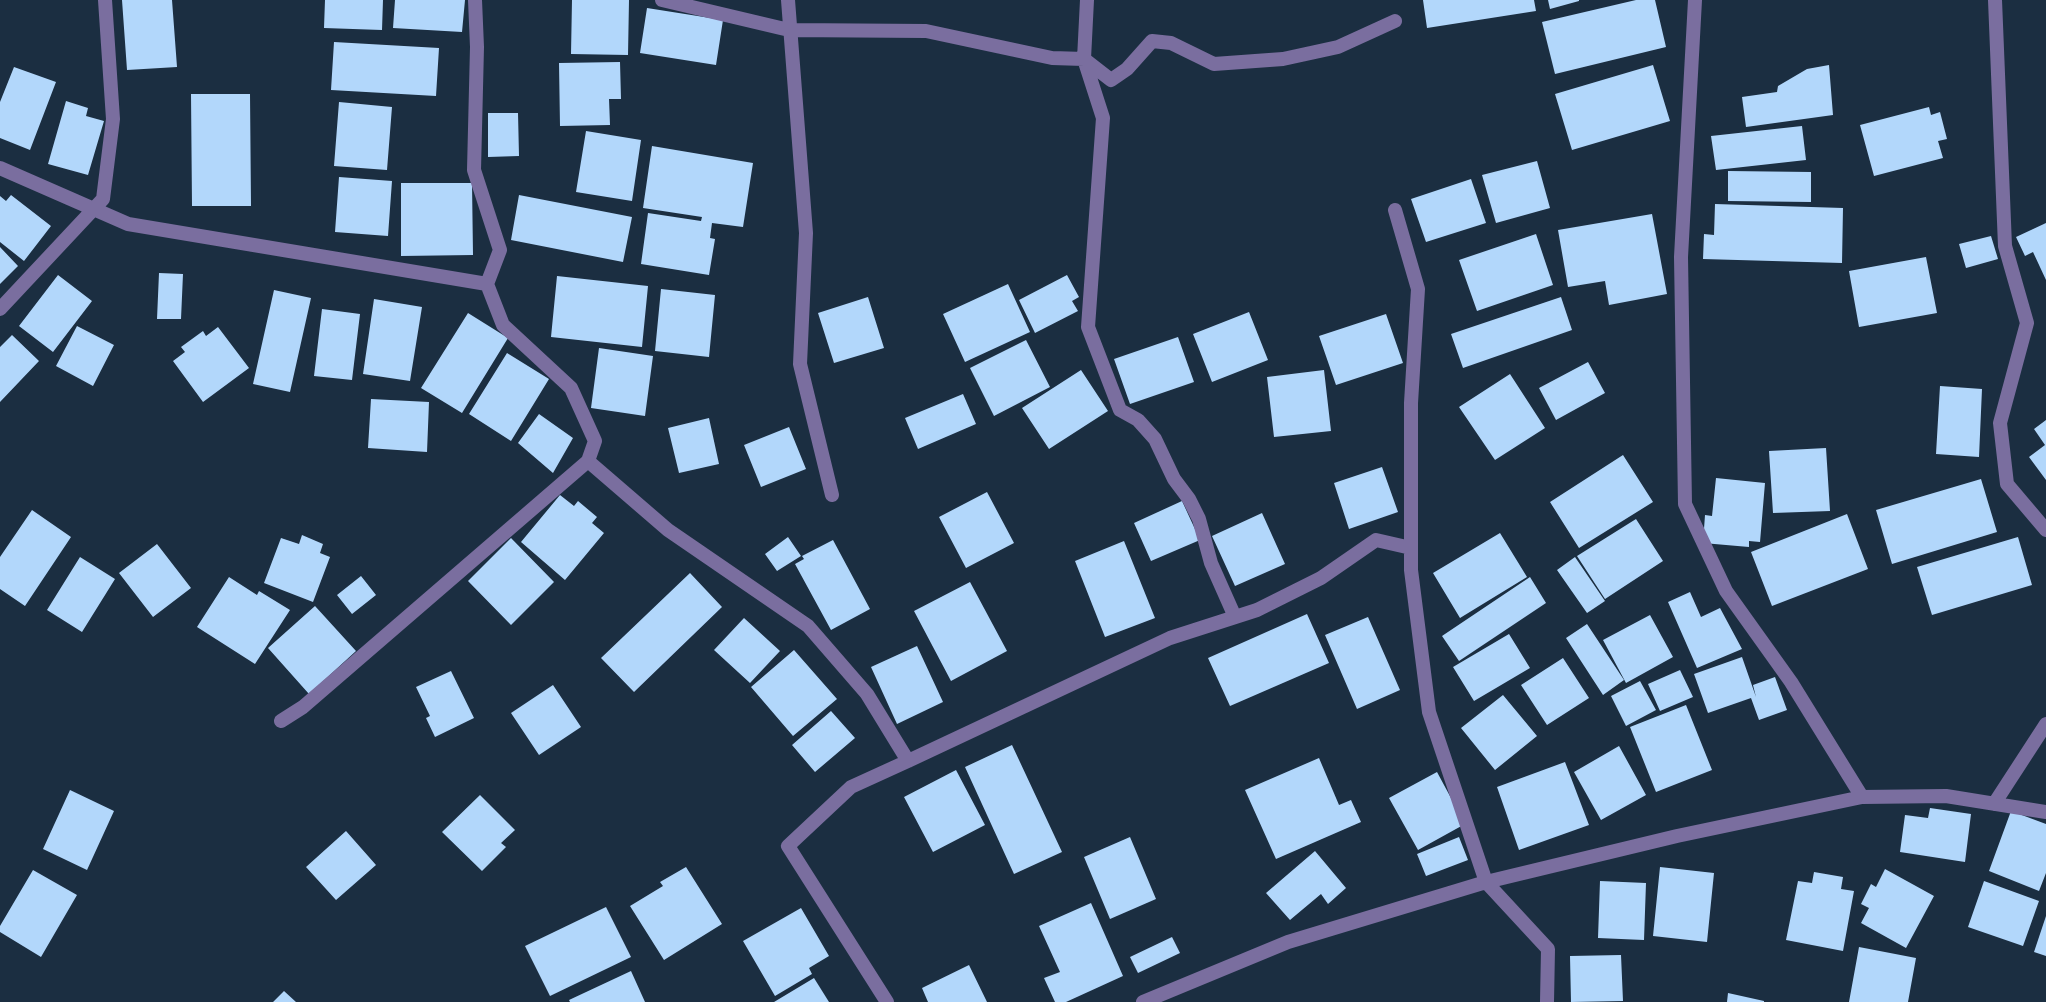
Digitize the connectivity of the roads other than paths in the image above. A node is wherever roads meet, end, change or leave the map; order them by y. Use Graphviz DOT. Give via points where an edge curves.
graph roads {
  1 [pos="105,0"];
  2 [pos="475,0"];
  3 [pos="662,0"];
  4 [pos="788,0"];
  5 [pos="1087,0"];
  6 [pos="1695,0"];
  7 [pos="1995,0"];
  8 [pos="1395,21"];
  9 [pos="789,30"];
  10 [pos="1084,59"];
  11 [pos="0,167"];
  12 [pos="96,209"];
  13 [pos="1395,210"];
  14 [pos="487,284"];
  15 [pos="0,309"];
  16 [pos="588,461"];
  17 [pos="832,495"];
  18 [pos="2046,530"];
  19 [pos="1411,548"];
  20 [pos="1235,617"];
  21 [pos="281,721"];
  22 [pos="2046,724"];
  23 [pos="908,761"];
  24 [pos="1862,797"];
  25 [pos="1994,804"];
  26 [pos="2046,812"];
  27 [pos="1486,883"];
  28 [pos="887,1002"];
  29 [pos="1143,1002"];
  30 [pos="1547,1002"];
  1 -- 12 [label="street" via="113,119 103,199"];
  2 -- 14 [label="street" via="474,170 500,250"];
  3 -- 9 [label="street"];
  4 -- 9 [label="street"];
  5 -- 10 [label="street"];
  6 -- 24 [label="street" via="1681,257 1685,504 1726,592 1791,682"];
  7 -- 18 [label="street" via="2005,246 2026,323 2000,423 2007,484"];
  8 -- 10 [label="street" via="1338,47 1283,59 1214,64 1171,43 1152,41 1111,80"];
  9 -- 10 [label="street" via="926,31 1052,58"];
  9 -- 17 [label="street" via="806,233 800,365"];
  10 -- 20 [label="street" via="1103,118 1088,327 1120,410 1138,420 1155,439 1189,499"];
  11 -- 12 [label="street"];
  12 -- 14 [label="street" via="128,224"];
  12 -- 15 [label="street"];
  13 -- 19 [label="street" via="1418,289 1411,403"];
  14 -- 16 [label="street" via="503,325 571,388 595,441"];
  16 -- 21 [label="street" via="303,707"];
  16 -- 23 [label="street" via="668,530 808,626 867,694"];
  19 -- 20 [label="street" via="1376,540 1321,578"];
  19 -- 27 [label="street" via="1429,712"];
  20 -- 23 [label="street" via="1170,638"];
  22 -- 25 [label="street"];
  23 -- 28 [label="street" via="851,788 788,846"];
  24 -- 25 [label="street" via="1946,796"];
  24 -- 27 [label="street"];
  25 -- 26 [label="street"];
  27 -- 29 [label="street" via="1288,942"];
  27 -- 30 [label="street" via="1548,948"];
}
